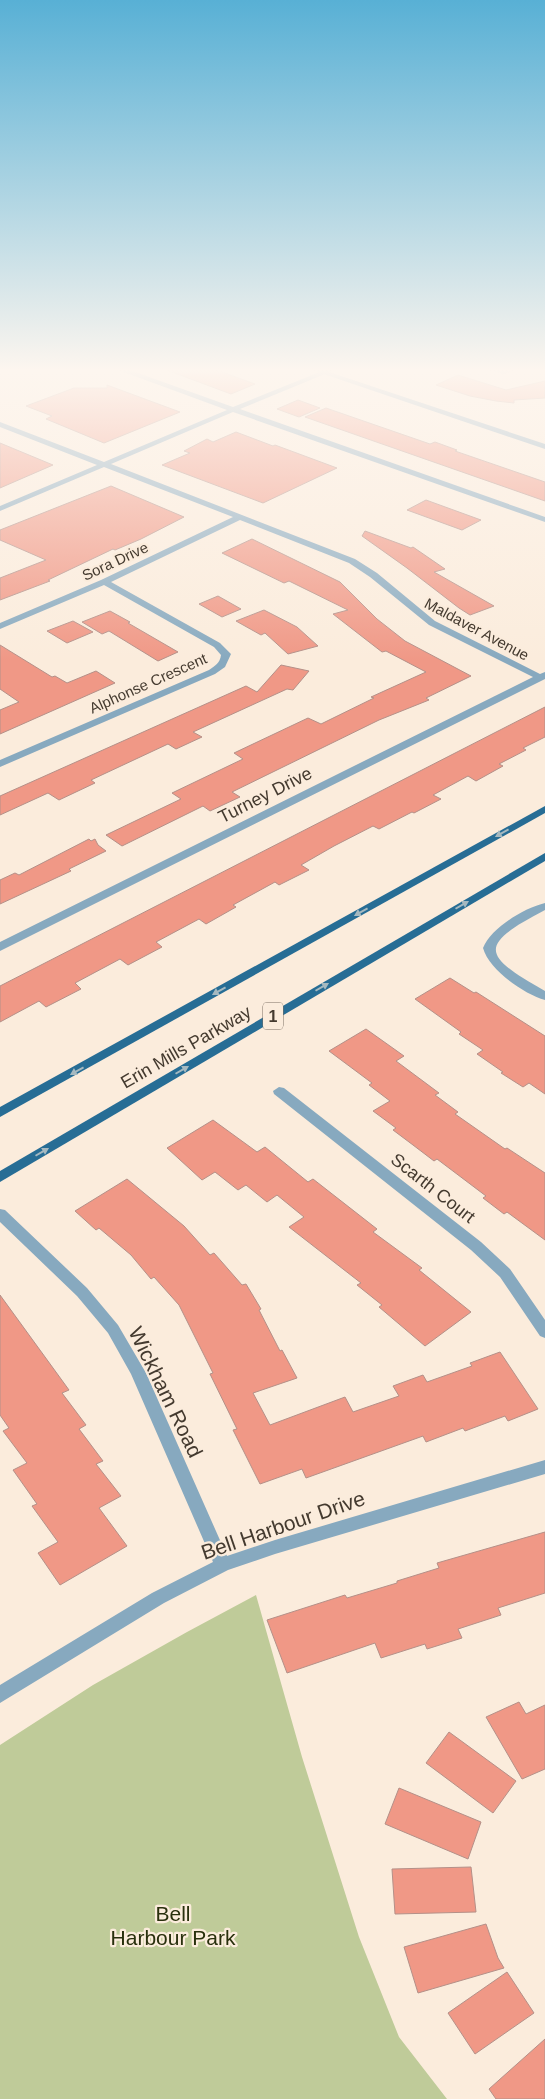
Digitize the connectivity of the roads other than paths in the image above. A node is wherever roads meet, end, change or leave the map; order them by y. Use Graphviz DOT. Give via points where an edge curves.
graph roads {
  1 [pos="106,465"];
  2 [pos="389,465"];
  3 [pos="0,509"];
  4 [pos="240,517"];
  5 [pos="545,520"];
  6 [pos="104,582"];
  7 [pos="0,626"];
  8 [pos="543,676"];
  9 [pos="0,764"];
  10 [pos="545,809"];
  11 [pos="545,856"];
  12 [pos="545,906"];
  13 [pos="0,947"];
  14 [pos="545,996"];
  15 [pos="279,1091"];
  16 [pos="0,1113"];
  17 [pos="0,1177"];
  18 [pos="0,1214"];
  19 [pos="545,1332"];
  20 [pos="545,1467"];
  21 [pos="223,1565"];
  22 [pos="0,1695"];
  1 -- 3 [label="street"];
  1 -- 4 [label="street, Maldaver Avenue"];
  2 -- 5 [label="street"];
  4 -- 6 [label="street, Sora Drive"];
  4 -- 8 [label="street, Maldaver Avenue" via="364,567 432,623"];
  6 -- 7 [label="street, Sora Drive"];
  6 -- 9 [label="street, Alphonse Crescent" via="218,645 226,654 226,660 212,672"];
  8 -- 13 [label="street, Turney Drive"];
  10 -- 16 [label="main road, Erin Mills Parkway, one-way"];
  17 -- 11 [label="main road, Erin Mills Parkway / 1, one-way"];
  12 -- 14 [label="street" via="502,931 489,946 489,955 494,963"];
  15 -- 19 [label="street, Scarth Court" via="476,1246 505,1273"];
  18 -- 21 [label="street, Wickham Road" via="82,1292 114,1330 138,1373"];
  20 -- 21 [label="street, Bell Harbour Drive"];
  21 -- 22 [label="street, Bell Harbour Drive" via="158,1598"];
}
